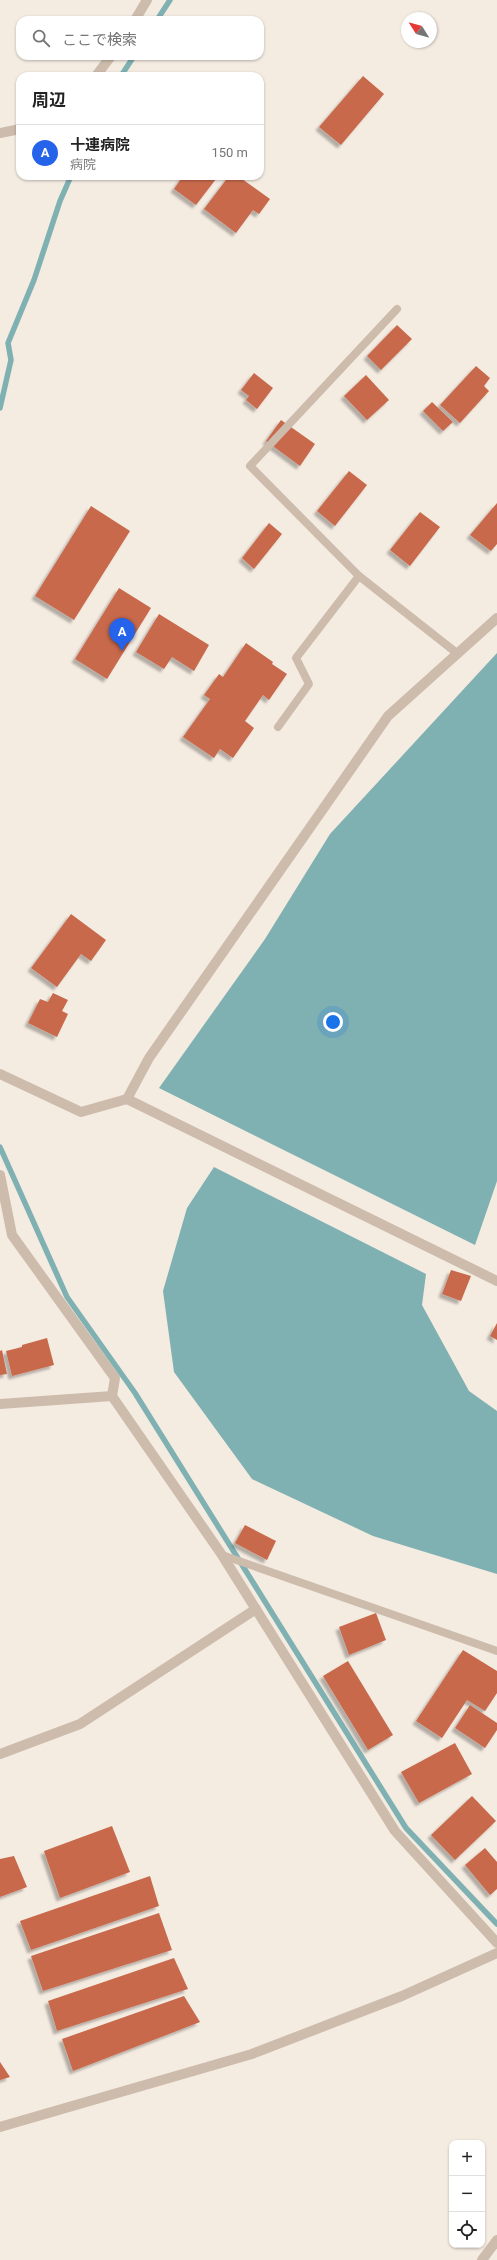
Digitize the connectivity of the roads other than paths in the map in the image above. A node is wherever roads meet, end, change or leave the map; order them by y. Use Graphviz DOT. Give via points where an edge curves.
graph roads {
  1 [pos="147,0"];
  2 [pos="137,16"];
  3 [pos="108,60"];
  4 [pos="99,72"];
  5 [pos="16,130"];
  6 [pos="0,133"];
  7 [pos="397,309"];
  8 [pos="359,576"];
  9 [pos="497,618"];
  10 [pos="458,654"];
  11 [pos="278,727"];
  12 [pos="0,1074"];
  13 [pos="127,1100"];
  14 [pos="0,1175"];
  15 [pos="497,1281"];
  16 [pos="112,1396"];
  17 [pos="0,1404"];
  18 [pos="222,1554"];
  19 [pos="256,1609"];
  20 [pos="497,1651"];
  21 [pos="0,1754"];
  22 [pos="497,1943"];
  23 [pos="497,1953"];
  24 [pos="0,2127"];
  25 [pos="497,2240"];
  26 [pos="482,2260"];
  1 -- 2 [label="street"];
  3 -- 4 [label="street"];
  5 -- 6 [label="street"];
  7 -- 8 [label="lane" via="250,466"];
  8 -- 10 [label="lane"];
  8 -- 11 [label="lane" via="296,658 309,684"];
  9 -- 10 [label="street"];
  10 -- 13 [label="street" via="388,716 149,1058"];
  12 -- 13 [label="street" via="81,1112"];
  13 -- 15 [label="street"];
  14 -- 16 [label="street" via="12,1235 115,1378"];
  16 -- 17 [label="street"];
  16 -- 18 [label="street"];
  18 -- 19 [label="street"];
  18 -- 20 [label="lane"];
  19 -- 21 [label="street" via="80,1724"];
  19 -- 22 [label="street" via="395,1831"];
  23 -- 24 [label="street" via="402,1996 252,2054"];
  25 -- 26 [label="street"];
}
